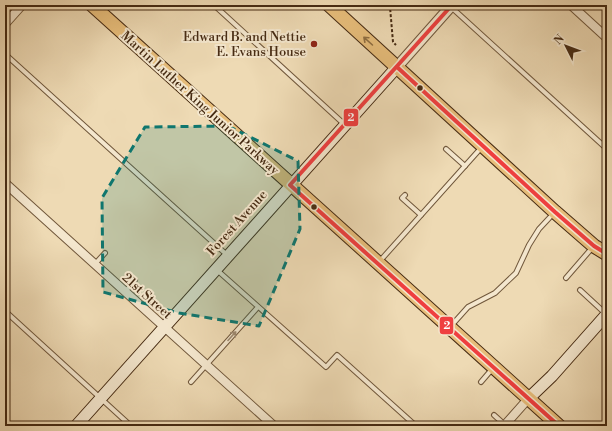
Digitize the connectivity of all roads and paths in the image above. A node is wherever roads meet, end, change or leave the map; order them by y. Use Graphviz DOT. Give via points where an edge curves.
graph roads {
  1 [pos="22,5"];
  2 [pos="92,5"];
  3 [pos="214,5"];
  4 [pos="328,5"];
  5 [pos="392,5"];
  6 [pos="571,5"];
  7 [pos="452,6"];
  8 [pos="5,24"];
  9 [pos="607,38"];
  10 [pos="396,45"];
  11 [pos="5,54"];
  12 [pos="397,67"];
  13 [pos="345,124"];
  14 [pos="482,147"];
  15 [pos="446,149"];
  16 [pos="607,149"];
  17 [pos="465,166"];
  18 [pos="5,183"];
  19 [pos="290,185"];
  20 [pos="158,194"];
  21 [pos="405,195"];
  22 [pos="154,199"];
  23 [pos="555,212"];
  24 [pos="421,215"];
  25 [pos="594,246"];
  26 [pos="104,253"];
  27 [pos="607,254"];
  28 [pos="227,255"];
  29 [pos="94,264"];
  30 [pos="377,264"];
  31 [pos="215,269"];
  32 [pos="566,278"];
  33 [pos="135,280"];
  34 [pos="580,290"];
  35 [pos="125,292"];
  36 [pos="258,307"];
  37 [pos="5,311"];
  38 [pos="607,314"];
  39 [pos="163,327"];
  40 [pos="450,328"];
  41 [pos="206,365"];
  42 [pos="494,368"];
  43 [pos="191,382"];
  44 [pos="481,382"];
  45 [pos="101,398"];
  46 [pos="528,399"];
  47 [pos="494,415"];
  48 [pos="504,425"];
  49 [pos="76,426"];
  50 [pos="131,426"];
  51 [pos="274,426"];
  52 [pos="416,426"];
  53 [pos="559,426"];
  1 -- 8 [label="street"];
  2 -- 19 [label="main road, Martin Luther King Junior Parkway"];
  3 -- 13 [label="lane"];
  12 -- 4 [label="main road, one-way"];
  5 -- 10 [label="path" via="390,7 393,42"];
  6 -- 9 [label="street"];
  7 -- 12 [label="street, Forest Avenue"];
  7 -- 16 [label="lane"];
  11 -- 20 [label="lane"];
  12 -- 13 [label="main road, Forest Avenue"];
  12 -- 14 [label="main road"];
  13 -- 19 [label="main road, Forest Avenue"];
  14 -- 17 [label="lane"];
  14 -- 23 [label="main road"];
  15 -- 17 [label="lane"];
  17 -- 24 [label="lane"];
  18 -- 29 [label="street, 21st Street"];
  19 -- 28 [label="main road, Forest Avenue"];
  19 -- 30 [label="main road, Martin Luther King Junior Parkway"];
  20 -- 22 [label="lane"];
  20 -- 28 [label="lane"];
  21 -- 24 [label="lane" via="402,198"];
  23 -- 25 [label="main road"];
  23 -- 40 [label="lane" via="536,234 516,273 495,293 468,307"];
  24 -- 30 [label="lane"];
  25 -- 27 [label="main road"];
  25 -- 32 [label="lane"];
  26 -- 29 [label="lane"];
  28 -- 31 [label="main road, Forest Avenue"];
  29 -- 35 [label="street, 21st Street"];
  30 -- 40 [label="main road, Martin Luther King Junior Parkway"];
  31 -- 36 [label="lane"];
  31 -- 39 [label="main road, Forest Avenue"];
  33 -- 35 [label="lane"];
  34 -- 38 [label="lane"];
  35 -- 39 [label="street, 21st Street"];
  41 -- 36 [label="lane, one-way"];
  36 -- 52 [label="lane" via="326,367 337,355"];
  37 -- 45 [label="lane"];
  38 -- 46 [label="main road"];
  39 -- 41 [label="street, 21st Street"];
  39 -- 45 [label="main road, Forest Avenue"];
  40 -- 42 [label="main road, Martin Luther King Junior Parkway"];
  41 -- 43 [label="lane"];
  41 -- 51 [label="street, 21st Street"];
  42 -- 44 [label="lane"];
  42 -- 46 [label="main road, Martin Luther King Junior Parkway"];
  45 -- 49 [label="main road, Forest Avenue"];
  45 -- 50 [label="lane"];
  46 -- 48 [label="street"];
  46 -- 53 [label="main road, Martin Luther King Junior Parkway"];
  47 -- 48 [label="lane"];
}
